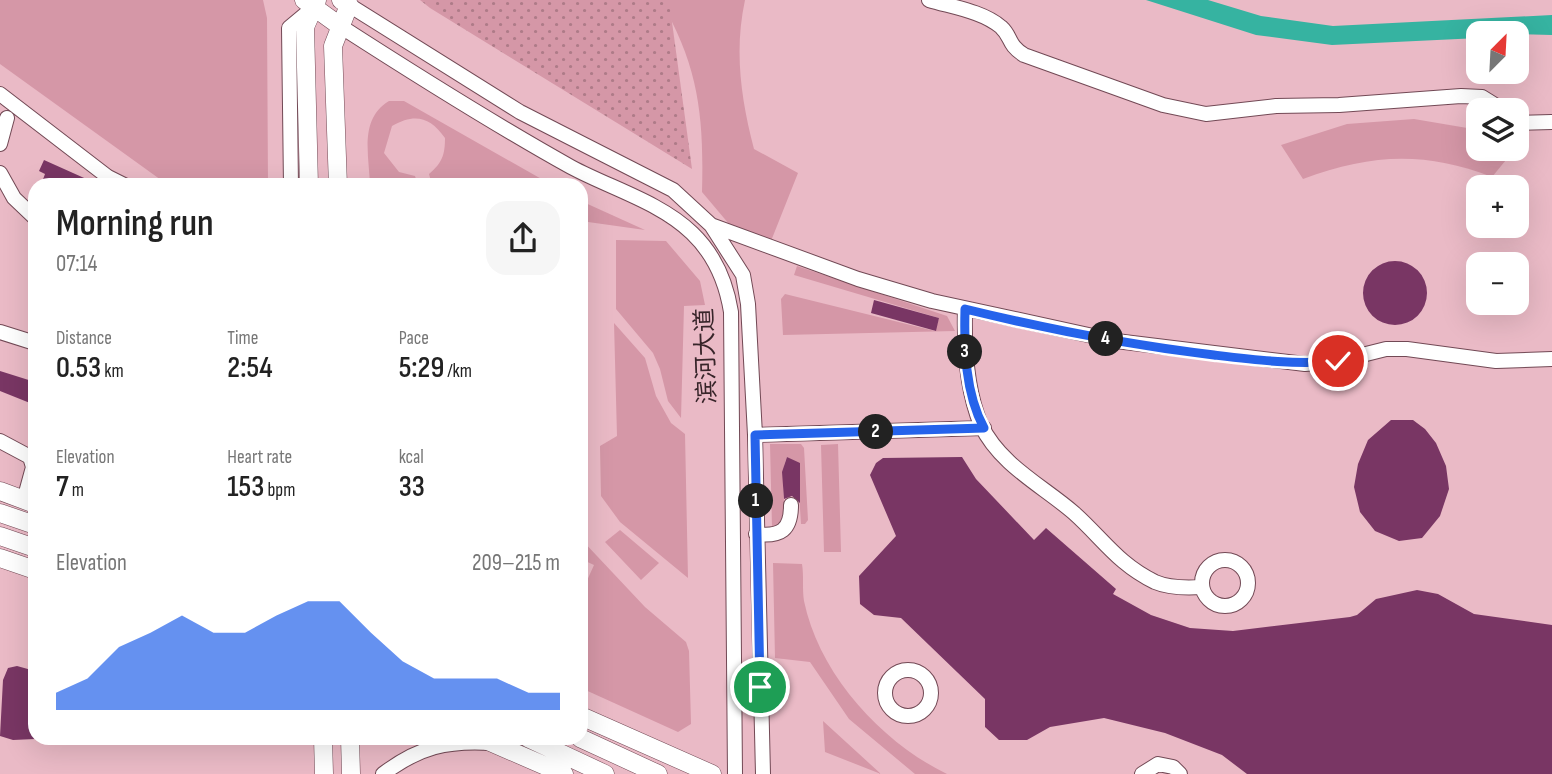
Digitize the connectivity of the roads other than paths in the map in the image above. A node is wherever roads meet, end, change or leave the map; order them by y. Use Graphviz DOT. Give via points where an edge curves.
graph roads {
  1 [pos="929,0"];
  2 [pos="312,2"];
  3 [pos="345,3"];
  4 [pos="340,26"];
  5 [pos="0,94"];
  6 [pos="1484,98"];
  7 [pos="7,118"];
  8 [pos="1529,122"];
  9 [pos="1552,122"];
  10 [pos="0,144"];
  11 [pos="0,173"];
  12 [pos="110,178"];
  13 [pos="291,178"];
  14 [pos="309,178"];
  15 [pos="338,178"];
  16 [pos="28,211"];
  17 [pos="711,225"];
  18 [pos="965,309"];
  19 [pos="0,332"];
  20 [pos="28,341"];
  21 [pos="1552,359"];
  22 [pos="984,428"];
  23 [pos="755,435"];
  24 [pos="0,442"];
  25 [pos="28,456"];
  26 [pos="0,491"];
  27 [pos="28,501"];
  28 [pos="791,505"];
  29 [pos="0,513"];
  30 [pos="28,523"];
  31 [pos="756,534"];
  32 [pos="0,536"];
  33 [pos="28,546"];
  34 [pos="0,558"];
  35 [pos="28,568"];
  36 [pos="1202,587"];
  37 [pos="588,719"];
  38 [pos="588,742"];
  39 [pos="323,745"];
  40 [pos="350,745"];
  41 [pos="445,745"];
  42 [pos="497,745"];
  43 [pos="543,745"];
  44 [pos="324,774"];
  45 [pos="351,774"];
  46 [pos="383,774"];
  47 [pos="564,774"];
  48 [pos="605,774"];
  49 [pos="658,774"];
  50 [pos="712,774"];
  51 [pos="735,774"];
  52 [pos="763,774"];
  53 [pos="1142,774"];
  54 [pos="1180,774"];
  1 -- 6 [label="street" via="993,20 1005,30 1011,47 1024,55 1163,104 1206,114 1276,106"];
  2 -- 4 [label="main road, 滨河大道"];
  2 -- 13 [label="street" via="289,28"];
  2 -- 14 [label="main road" via="304,27"];
  3 -- 4 [label="main road"];
  3 -- 17 [label="street, 滨河大道" via="520,112 673,190"];
  4 -- 15 [label="main road" via="333,46"];
  4 -- 51 [label="street, 滨河大道" via="502,129 670,215 711,255 726,281 732,312"];
  5 -- 12 [label="street"];
  7 -- 10 [label="street"];
  8 -- 9 [label="street"];
  11 -- 16 [label="street"];
  17 -- 18 [label="street" via="858,279"];
  17 -- 23 [label="street, 滨河大道" via="743,275"];
  18 -- 21 [label="street" via="1116,341 1305,364 1386,349 1496,361"];
  18 -- 22 [label="street" via="964,347"];
  19 -- 20 [label="street"];
  22 -- 23 [label="street"];
  22 -- 36 [label="street" via="1022,474 1074,513 1120,562 1157,583"];
  23 -- 31 [label="street, 滨河大道"];
  24 -- 25 [label="street"];
  26 -- 27 [label="main road"];
  28 -- 31 [label="street" via="791,522 785,532"];
  29 -- 30 [label="main road"];
  31 -- 52 [label="street, 滨河大道"];
  32 -- 33 [label="main road"];
  34 -- 35 [label="main road"];
  37 -- 50 [label="main road"];
  38 -- 49 [label="main road"];
  39 -- 44 [label="main road"];
  40 -- 45 [label="main road"];
  41 -- 46 [label="street" via="404,758"];
  42 -- 47 [label="main road"];
  43 -- 48 [label="main road"];
  53 -- 54 [label="street" via="1151,766 1166,764"];
}
